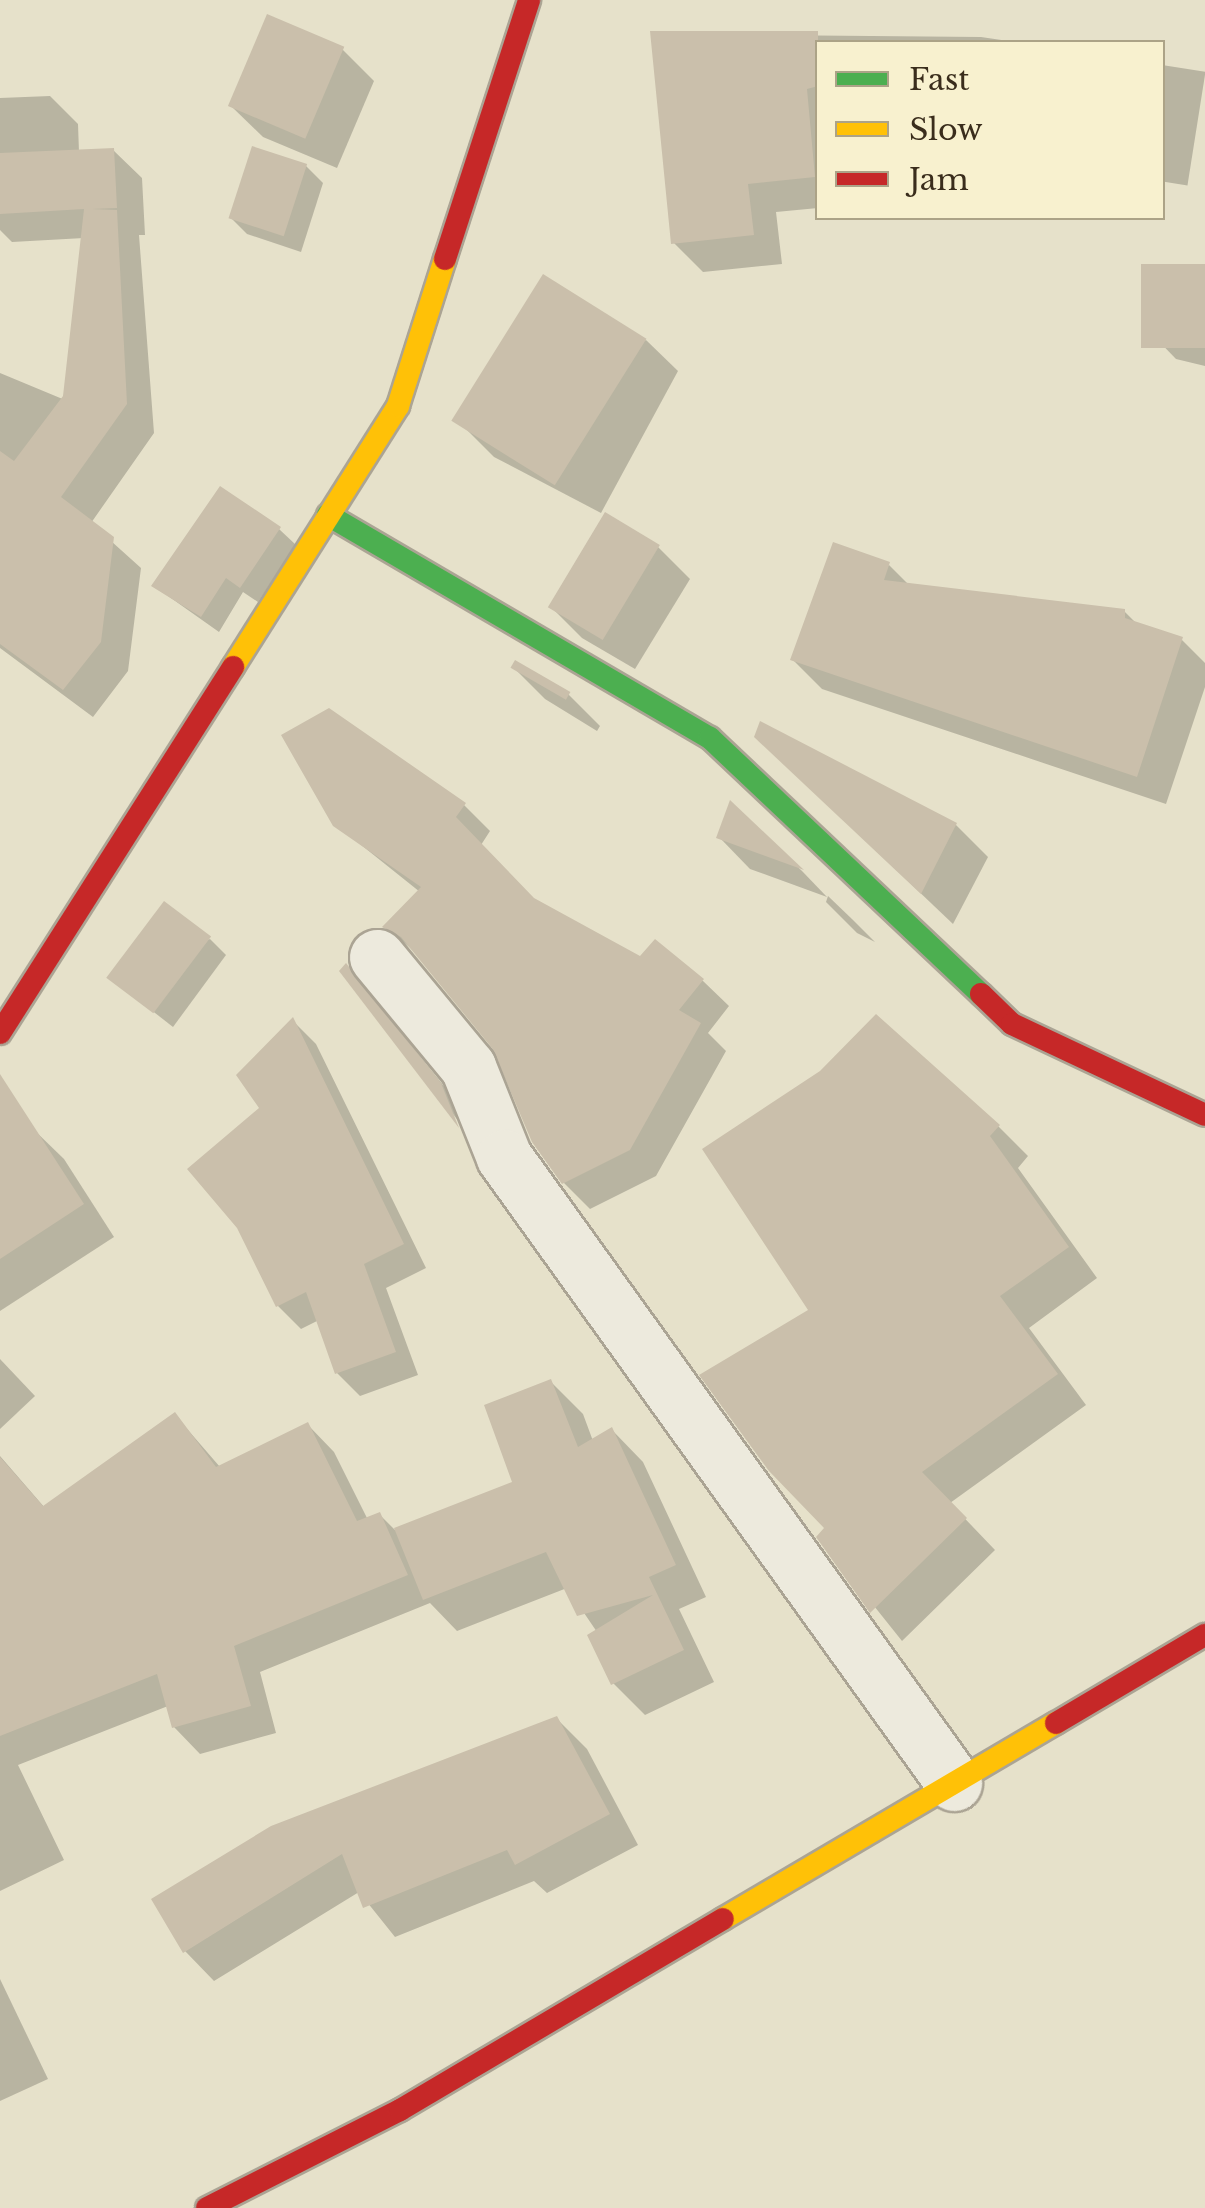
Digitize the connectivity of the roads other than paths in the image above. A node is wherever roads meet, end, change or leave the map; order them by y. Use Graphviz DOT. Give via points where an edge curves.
graph roads {
  1 [pos="530,0"];
  2 [pos="328,515"];
  3 [pos="376,956"];
  4 [pos="0,1033"];
  5 [pos="1205,1115"];
  6 [pos="1205,1635"];
  7 [pos="954,1783"];
  8 [pos="207,2208"];
  1 -- 2 [label="street" via="398,406"];
  2 -- 4 [label="street"];
  2 -- 5 [label="street" via="710,738 1012,1024"];
  3 -- 7 [label="street" via="468,1066 504,1157"];
  6 -- 7 [label="street"];
  7 -- 8 [label="street" via="400,2110"];
}
